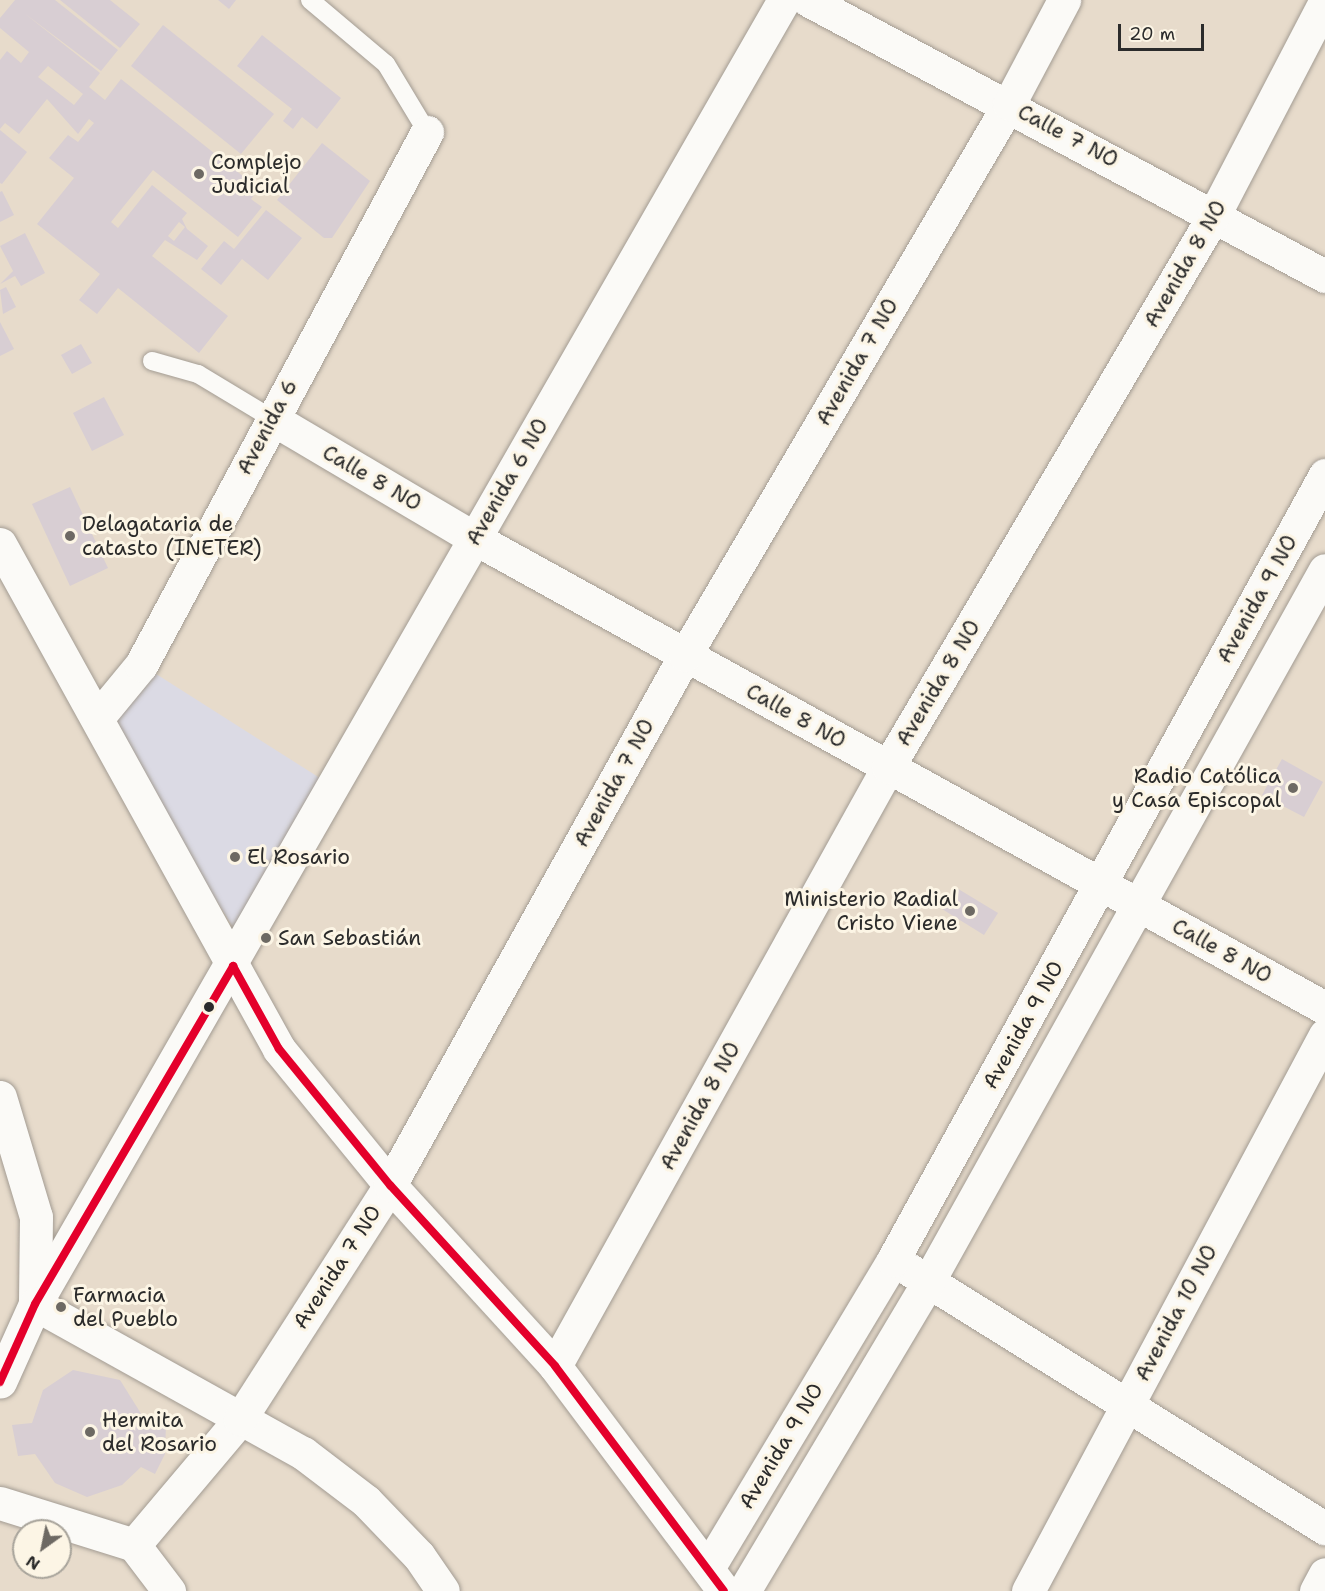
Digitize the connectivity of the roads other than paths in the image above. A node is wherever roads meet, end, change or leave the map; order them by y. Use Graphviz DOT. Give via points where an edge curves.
graph roads {
  1 [pos="310,0"];
  2 [pos="784,0"];
  3 [pos="808,0"];
  4 [pos="1065,0"];
  5 [pos="1325,2"];
  6 [pos="1009,104"];
  7 [pos="427,132"];
  8 [pos="1214,215"];
  9 [pos="1325,276"];
  10 [pos="152,361"];
  11 [pos="270,418"];
  12 [pos="1325,475"];
  13 [pos="474,538"];
  14 [pos="0,544"];
  15 [pos="1325,570"];
  16 [pos="685,655"];
  17 [pos="99,716"];
  18 [pos="888,767"];
  19 [pos="1101,884"];
  20 [pos="1139,905"];
  21 [pos="233,966"];
  22 [pos="1325,1008"];
  23 [pos="1325,1035"];
  24 [pos="1,1105"];
  25 [pos="390,1185"];
  26 [pos="893,1260"];
  27 [pos="928,1282"];
  28 [pos="35,1304"];
  29 [pos="555,1366"];
  30 [pos="0,1382"];
  31 [pos="1125,1408"];
  32 [pos="240,1419"];
  33 [pos="0,1503"];
  34 [pos="1325,1528"];
  35 [pos="134,1545"];
  36 [pos="1325,1574"];
  37 [pos="716,1579"];
  38 [pos="169,1591"];
  39 [pos="443,1591"];
  40 [pos="744,1591"];
  41 [pos="1028,1591"];
  42 [pos="1316,1591"];
  1 -- 7 [label="lane" via="386,64"];
  2 -- 13 [label="street, Avenida 6 NO"];
  3 -- 6 [label="street, Calle 7 NO"];
  4 -- 6 [label="street, Avenida 7 NO"];
  5 -- 8 [label="street, Avenida 8 NO"];
  6 -- 8 [label="street, Calle 7 NO"];
  6 -- 16 [label="street, Avenida 7 NO"];
  7 -- 11 [label="street, Avenida 6"];
  8 -- 9 [label="street, Calle 7 NO"];
  8 -- 18 [label="street, Avenida 8 NO"];
  10 -- 11 [label="lane" via="198,374"];
  11 -- 13 [label="street, Calle 8 NO"];
  11 -- 17 [label="street, Avenida 6" via="141,665"];
  12 -- 19 [label="street, Avenida 9 NO"];
  13 -- 16 [label="street, Calle 8 NO"];
  13 -- 21 [label="street, Avenida 6 NO"];
  14 -- 17 [label="street"];
  15 -- 20 [label="street, Avenida 9 NO"];
  16 -- 18 [label="street, Calle 8 NO"];
  16 -- 25 [label="street, Avenida 7 NO"];
  17 -- 21 [label="street"];
  18 -- 19 [label="street, Calle 8 NO"];
  18 -- 29 [label="street, Avenida 8 NO"];
  19 -- 20 [label="street, Calle 8 NO"];
  19 -- 26 [label="street, Avenida 9 NO"];
  20 -- 22 [label="street, Calle 8 NO"];
  20 -- 27 [label="street, Avenida 9 NO"];
  21 -- 25 [label="street" via="279,1049"];
  21 -- 28 [label="street"];
  23 -- 31 [label="street, Avenida 10 NO"];
  24 -- 28 [label="street" via="36,1216"];
  25 -- 29 [label="street"];
  25 -- 32 [label="street, Avenida 7 NO"];
  26 -- 27 [label="street"];
  26 -- 37 [label="street, Avenida 9 NO"];
  27 -- 31 [label="street"];
  27 -- 40 [label="street, Avenida 9 NO"];
  28 -- 30 [label="street"];
  28 -- 32 [label="street"];
  29 -- 37 [label="street"];
  31 -- 34 [label="street"];
  31 -- 41 [label="street, Avenida 10 NO"];
  32 -- 35 [label="street, Avenida 7 NO"];
  32 -- 39 [label="street" via="303,1453 366,1501 419,1556"];
  33 -- 35 [label="street"];
  35 -- 38 [label="street"];
  36 -- 42 [label="street"];
}
